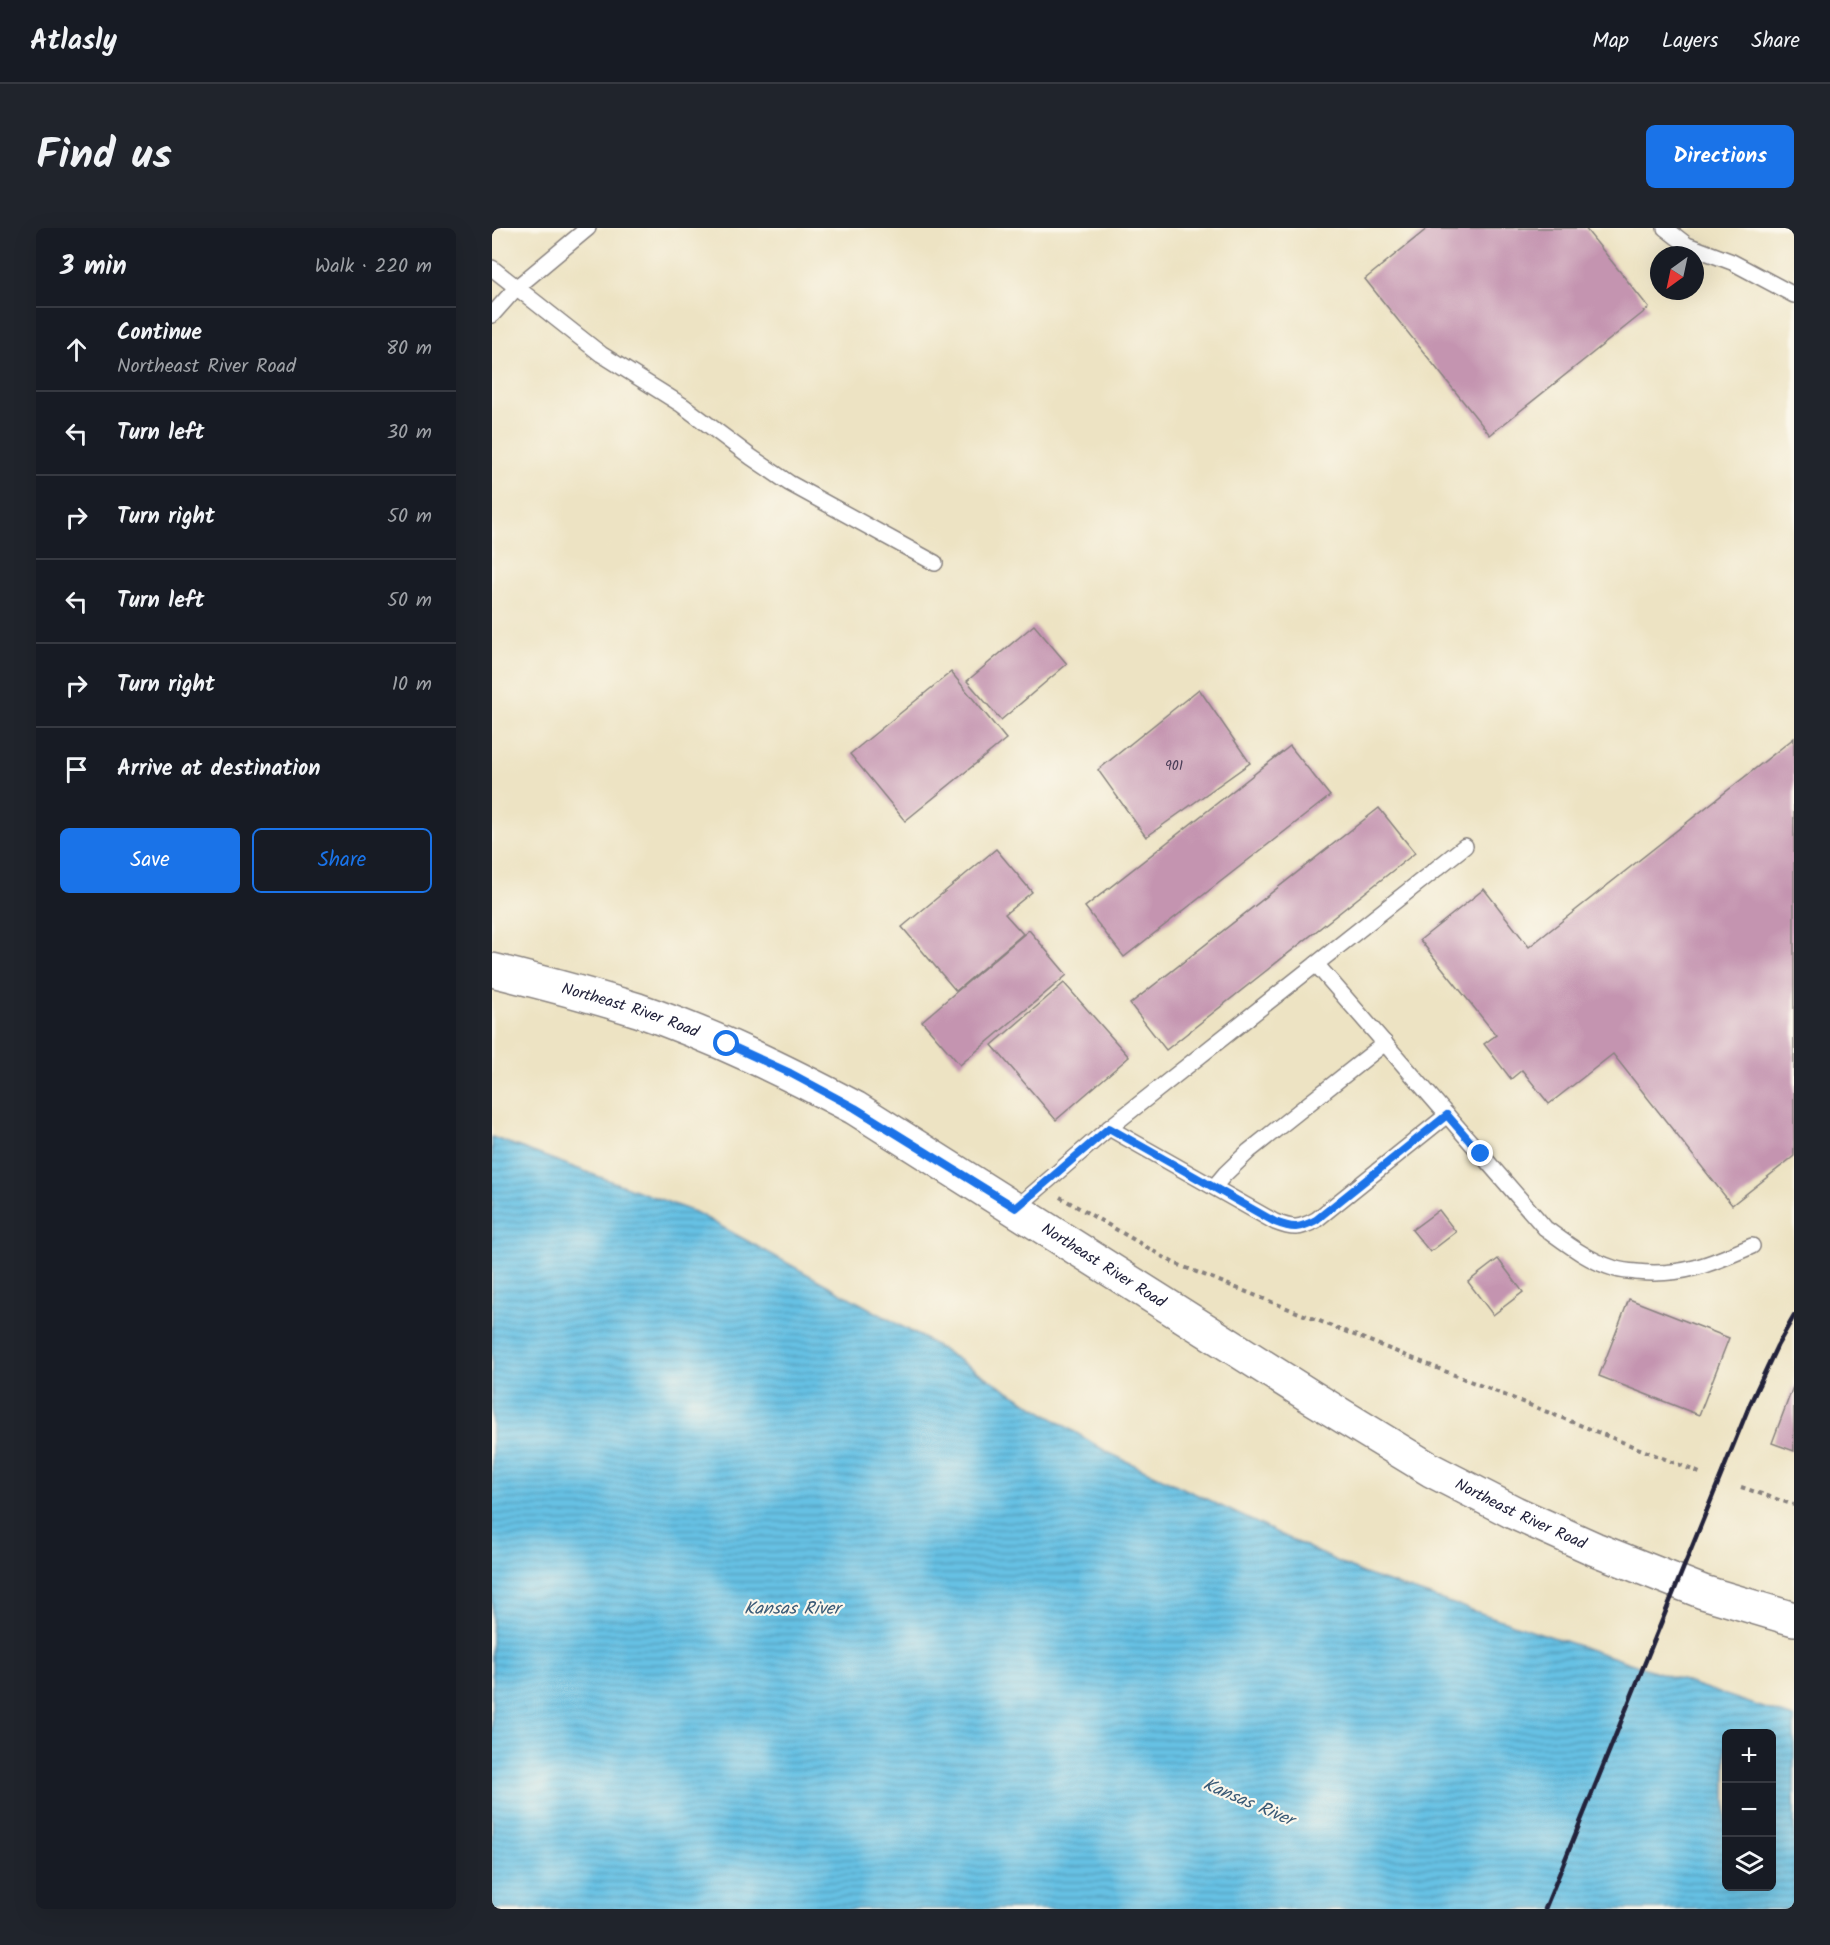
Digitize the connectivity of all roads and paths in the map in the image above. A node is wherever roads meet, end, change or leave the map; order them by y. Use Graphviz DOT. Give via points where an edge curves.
graph roads {
  1 [pos="588,228"];
  2 [pos="1665,228"];
  3 [pos="492,268"];
  4 [pos="516,288"];
  5 [pos="1794,295"];
  6 [pos="492,315"];
  7 [pos="936,563"];
  8 [pos="1465,846"];
  9 [pos="1317,964"];
  10 [pos="492,970"];
  11 [pos="1385,1042"];
  12 [pos="1447,1115"];
  13 [pos="1109,1128"];
  14 [pos="1041,1186"];
  15 [pos="1214,1187"];
  16 [pos="1016,1208"];
  17 [pos="1752,1246"];
  18 [pos="1700,1473"];
  19 [pos="1741,1487"];
  20 [pos="1794,1505"];
  21 [pos="1794,1619"];
  1 -- 4 [label="lane"];
  2 -- 5 [label="lane" via="1687,245 1732,262"];
  3 -- 4 [label="lane"];
  4 -- 6 [label="lane"];
  4 -- 7 [label="lane" via="601,354 682,405 789,483"];
  8 -- 9 [label="lane"];
  9 -- 11 [label="lane"];
  9 -- 13 [label="lane"];
  10 -- 16 [label="street, Northeast River Road" via="639,1011 790,1073 855,1108"];
  11 -- 12 [label="lane"];
  11 -- 15 [label="lane" via="1243,1156"];
  12 -- 15 [label="lane" via="1303,1227 1289,1228 1275,1222"];
  12 -- 17 [label="lane" via="1545,1228 1586,1256 1614,1269 1684,1272"];
  13 -- 14 [label="lane"];
  13 -- 15 [label="lane"];
  14 -- 16 [label="lane"];
  14 -- 18 [label="path" via="1174,1263"];
  16 -- 21 [label="street, Northeast River Road" via="1431,1470 1515,1514 1595,1549 1703,1592"];
  19 -- 20 [label="path"];
}
